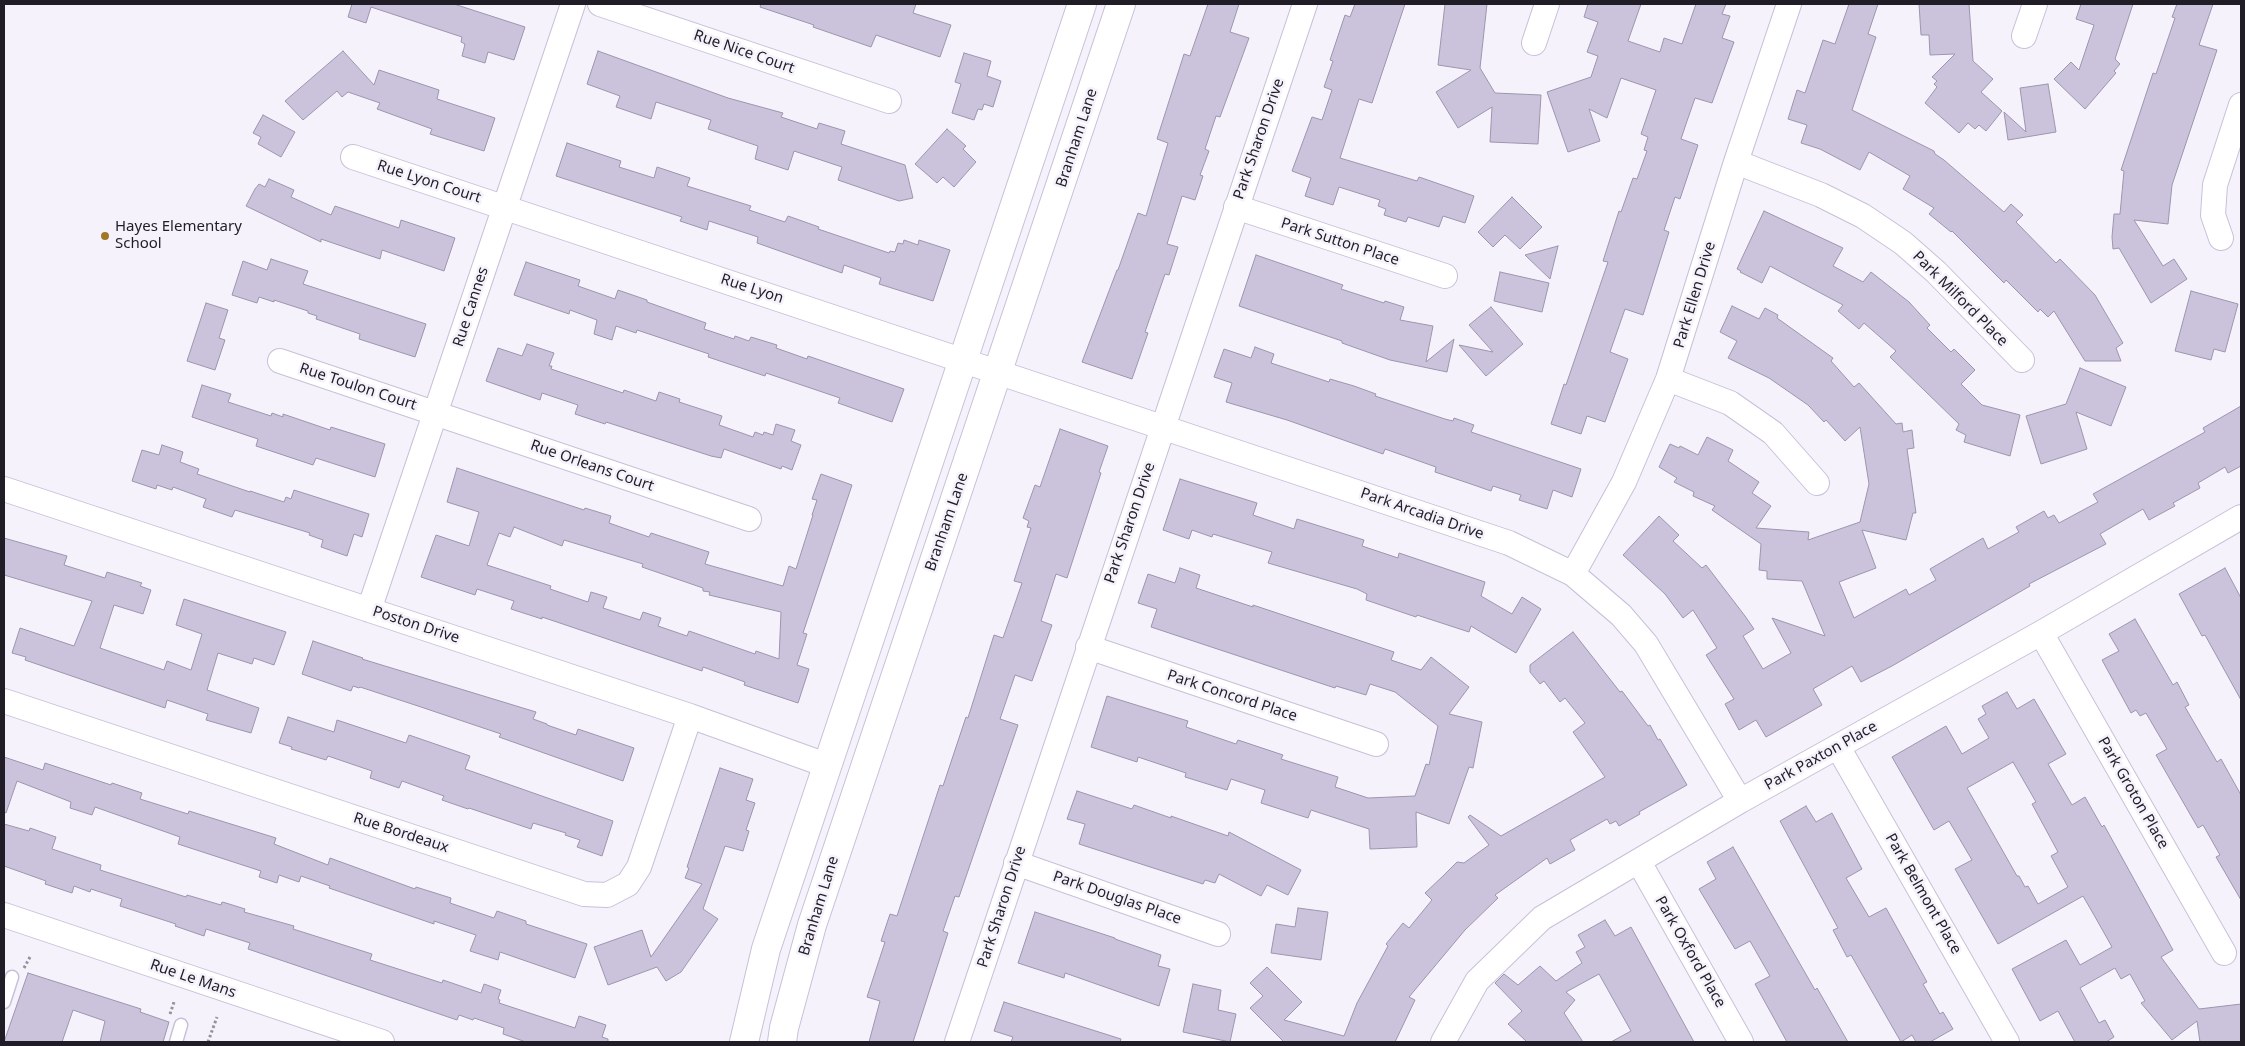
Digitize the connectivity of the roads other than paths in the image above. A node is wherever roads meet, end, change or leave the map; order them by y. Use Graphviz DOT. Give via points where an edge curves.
graph roads {
  1 [pos="573,4"];
  2 [pos="600,4"];
  3 [pos="1082,4"];
  4 [pos="1122,4"];
  5 [pos="1305,4"];
  6 [pos="1547,4"];
  7 [pos="1789,4"];
  8 [pos="2035,4"];
  9 [pos="2024,36"];
  10 [pos="1534,43"];
  11 [pos="889,101"];
  12 [pos="2241,105"];
  13 [pos="353,157"];
  14 [pos="1736,162"];
  15 [pos="504,207"];
  16 [pos="1236,207"];
  17 [pos="2222,238"];
  18 [pos="1445,276"];
  19 [pos="963,360"];
  20 [pos="2022,360"];
  21 [pos="280,361"];
  22 [pos="999,372"];
  23 [pos="1668,379"];
  24 [pos="436,413"];
  25 [pos="1162,426"];
  26 [pos="1817,483"];
  27 [pos="4,489"];
  28 [pos="2241,517"];
  29 [pos="749,519"];
  30 [pos="1574,574"];
  31 [pos="369,610"];
  32 [pos="2041,633"];
  33 [pos="1088,648"];
  34 [pos="4,701"];
  35 [pos="690,716"];
  36 [pos="1376,744"];
  37 [pos="1838,747"];
  38 [pos="826,765"];
  39 [pos="1740,801"];
  40 [pos="1639,862"];
  41 [pos="1016,863"];
  42 [pos="4,915"];
  43 [pos="1218,934"];
  44 [pos="2224,953"];
  45 [pos="12,977"];
  46 [pos="4,1002"];
  47 [pos="181,1025"];
  48 [pos="176,1042"];
  49 [pos="382,1042"];
  50 [pos="744,1042"];
  51 [pos="782,1042"];
  52 [pos="957,1042"];
  53 [pos="1443,1042"];
  54 [pos="1741,1042"];
  55 [pos="2007,1042"];
  1 -- 15 [label="street, Rue Cannes"];
  2 -- 11 [label="street, Rue Nice Court"];
  3 -- 19 [label="main road"];
  4 -- 22 [label="main road, Branham Lane"];
  5 -- 16 [label="street, Park Sharon Drive"];
  6 -- 10 [label="street"];
  7 -- 14 [label="street, Park Ellen Drive"];
  8 -- 9 [label="street"];
  12 -- 17 [label="street" via="2214,185 2213,215"];
  13 -- 15 [label="street, Rue Lyon Court"];
  14 -- 20 [label="street, Park Milford Place" via="1821,195 1863,216 1903,243"];
  14 -- 23 [label="street, Park Ellen Drive"];
  15 -- 19 [label="street, Rue Lyon"];
  15 -- 24 [label="street, Rue Cannes"];
  16 -- 18 [label="street, Park Sutton Place"];
  16 -- 25 [label="street, Park Sharon Drive"];
  19 -- 22 [label="street, Rue Lyon"];
  19 -- 38 [label="main road"];
  21 -- 24 [label="street, Rue Toulon Court"];
  22 -- 25 [label="street, Park Arcadia Drive"];
  22 -- 51 [label="main road, Branham Lane" via="812,924"];
  23 -- 26 [label="street" via="1730,403 1773,433"];
  23 -- 30 [label="street, Park Ellen Drive" via="1624,482"];
  24 -- 29 [label="street, Rue Orleans Court"];
  24 -- 31 [label="street, Rue Cannes"];
  25 -- 30 [label="street, Park Arcadia Drive" via="1509,543"];
  25 -- 33 [label="street, Park Sharon Drive"];
  27 -- 31 [label="street, Poston Drive"];
  28 -- 32 [label="street, Park Paxton Place"];
  30 -- 39 [label="street, Park Arcadia Drive" via="1621,615 1646,644"];
  31 -- 35 [label="street, Poston Drive"];
  32 -- 37 [label="street, Park Paxton Place"];
  32 -- 44 [label="street, Park Groton Place"];
  33 -- 36 [label="street, Park Concord Place"];
  33 -- 41 [label="street, Park Sharon Drive"];
  34 -- 35 [label="street, Rue Bordeaux" via="574,891 607,895 628,884 639,867"];
  35 -- 38 [label="street, Poston Drive"];
  37 -- 39 [label="street, Park Paxton Place"];
  37 -- 55 [label="street, Park Belmont Place"];
  38 -- 50 [label="main road" via="766,949"];
  39 -- 40 [label="street, Park Paxton Place"];
  40 -- 53 [label="street, Park Paxton Place" via="1542,918 1477,981"];
  40 -- 54 [label="street, Park Oxford Place"];
  41 -- 43 [label="street, Park Douglas Place"];
  41 -- 52 [label="street, Park Sharon Drive"];
  42 -- 49 [label="street, Rue Le Mans"];
  45 -- 46 [label="lane"];
  47 -- 48 [label="lane"];
}
